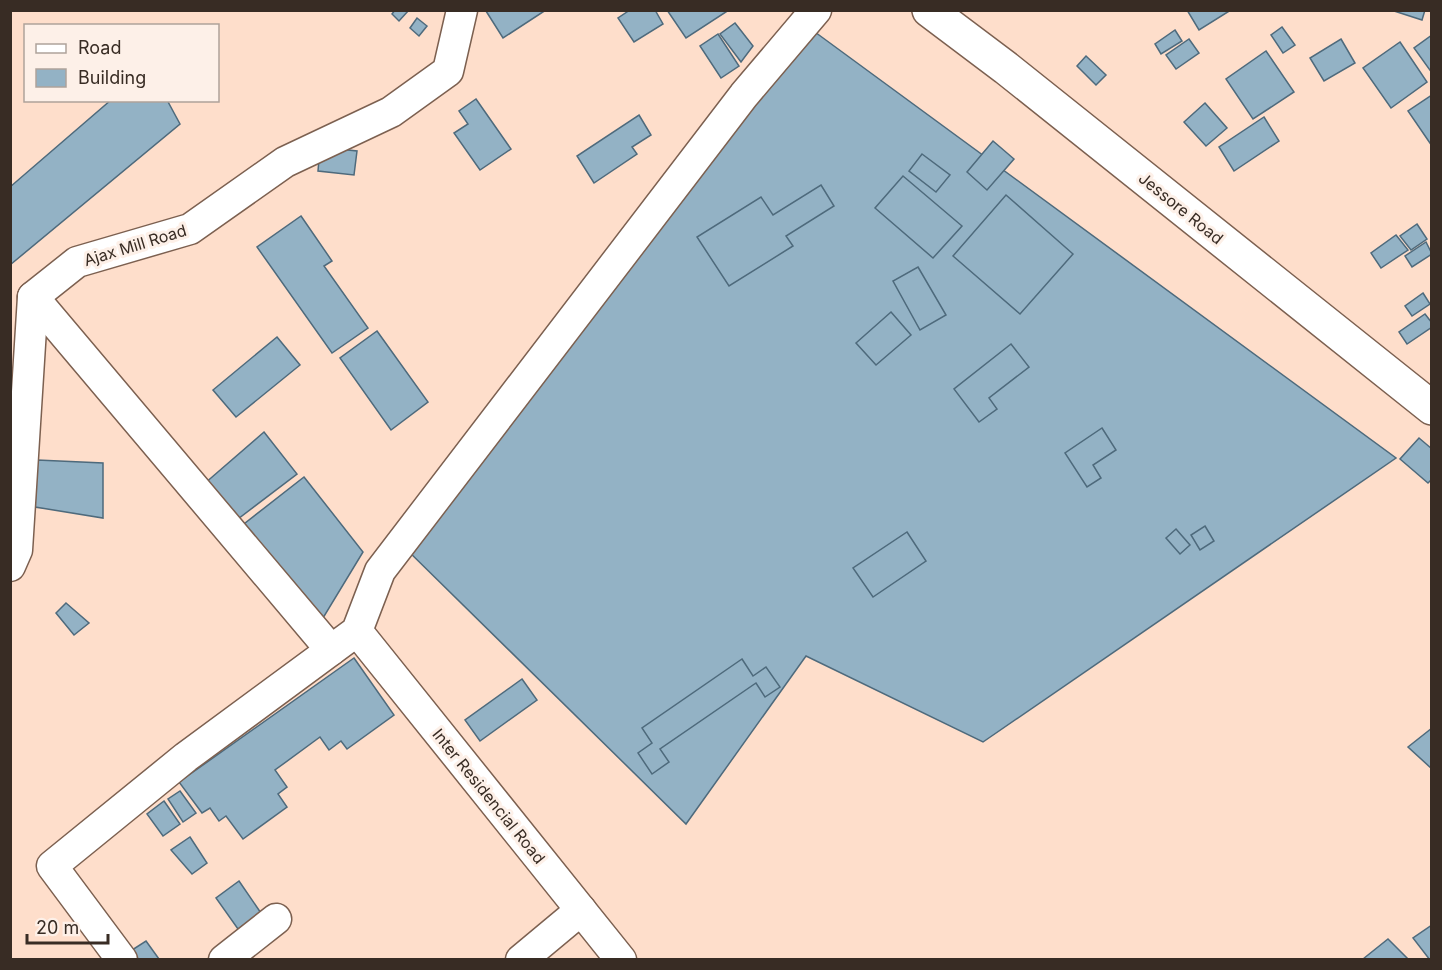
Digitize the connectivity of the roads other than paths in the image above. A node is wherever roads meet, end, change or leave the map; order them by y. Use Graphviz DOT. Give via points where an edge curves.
graph roads {
  1 [pos="462,10"];
  2 [pos="816,10"];
  3 [pos="929,10"];
  4 [pos="33,297"];
  5 [pos="1431,408"];
  6 [pos="10,566"];
  7 [pos="357,631"];
  8 [pos="331,650"];
  9 [pos="580,910"];
  10 [pos="276,919"];
  11 [pos="122,960"];
  12 [pos="224,960"];
  13 [pos="520,960"];
  14 [pos="621,960"];
  1 -- 4 [label="street, Ajax Mill Road" via="448,71 391,112 285,162 190,229 77,262"];
  2 -- 7 [label="street" via="744,95 380,572"];
  3 -- 5 [label="highway, Jessore Road"];
  4 -- 6 [label="street" via="18,540"];
  4 -- 8 [label="street"];
  7 -- 8 [label="street"];
  7 -- 9 [label="street, Inter Residencial Road"];
  8 -- 11 [label="street" via="186,757 52,866"];
  9 -- 13 [label="street"];
  9 -- 14 [label="street, Inter Residencial Road"];
  10 -- 12 [label="street"];
}
